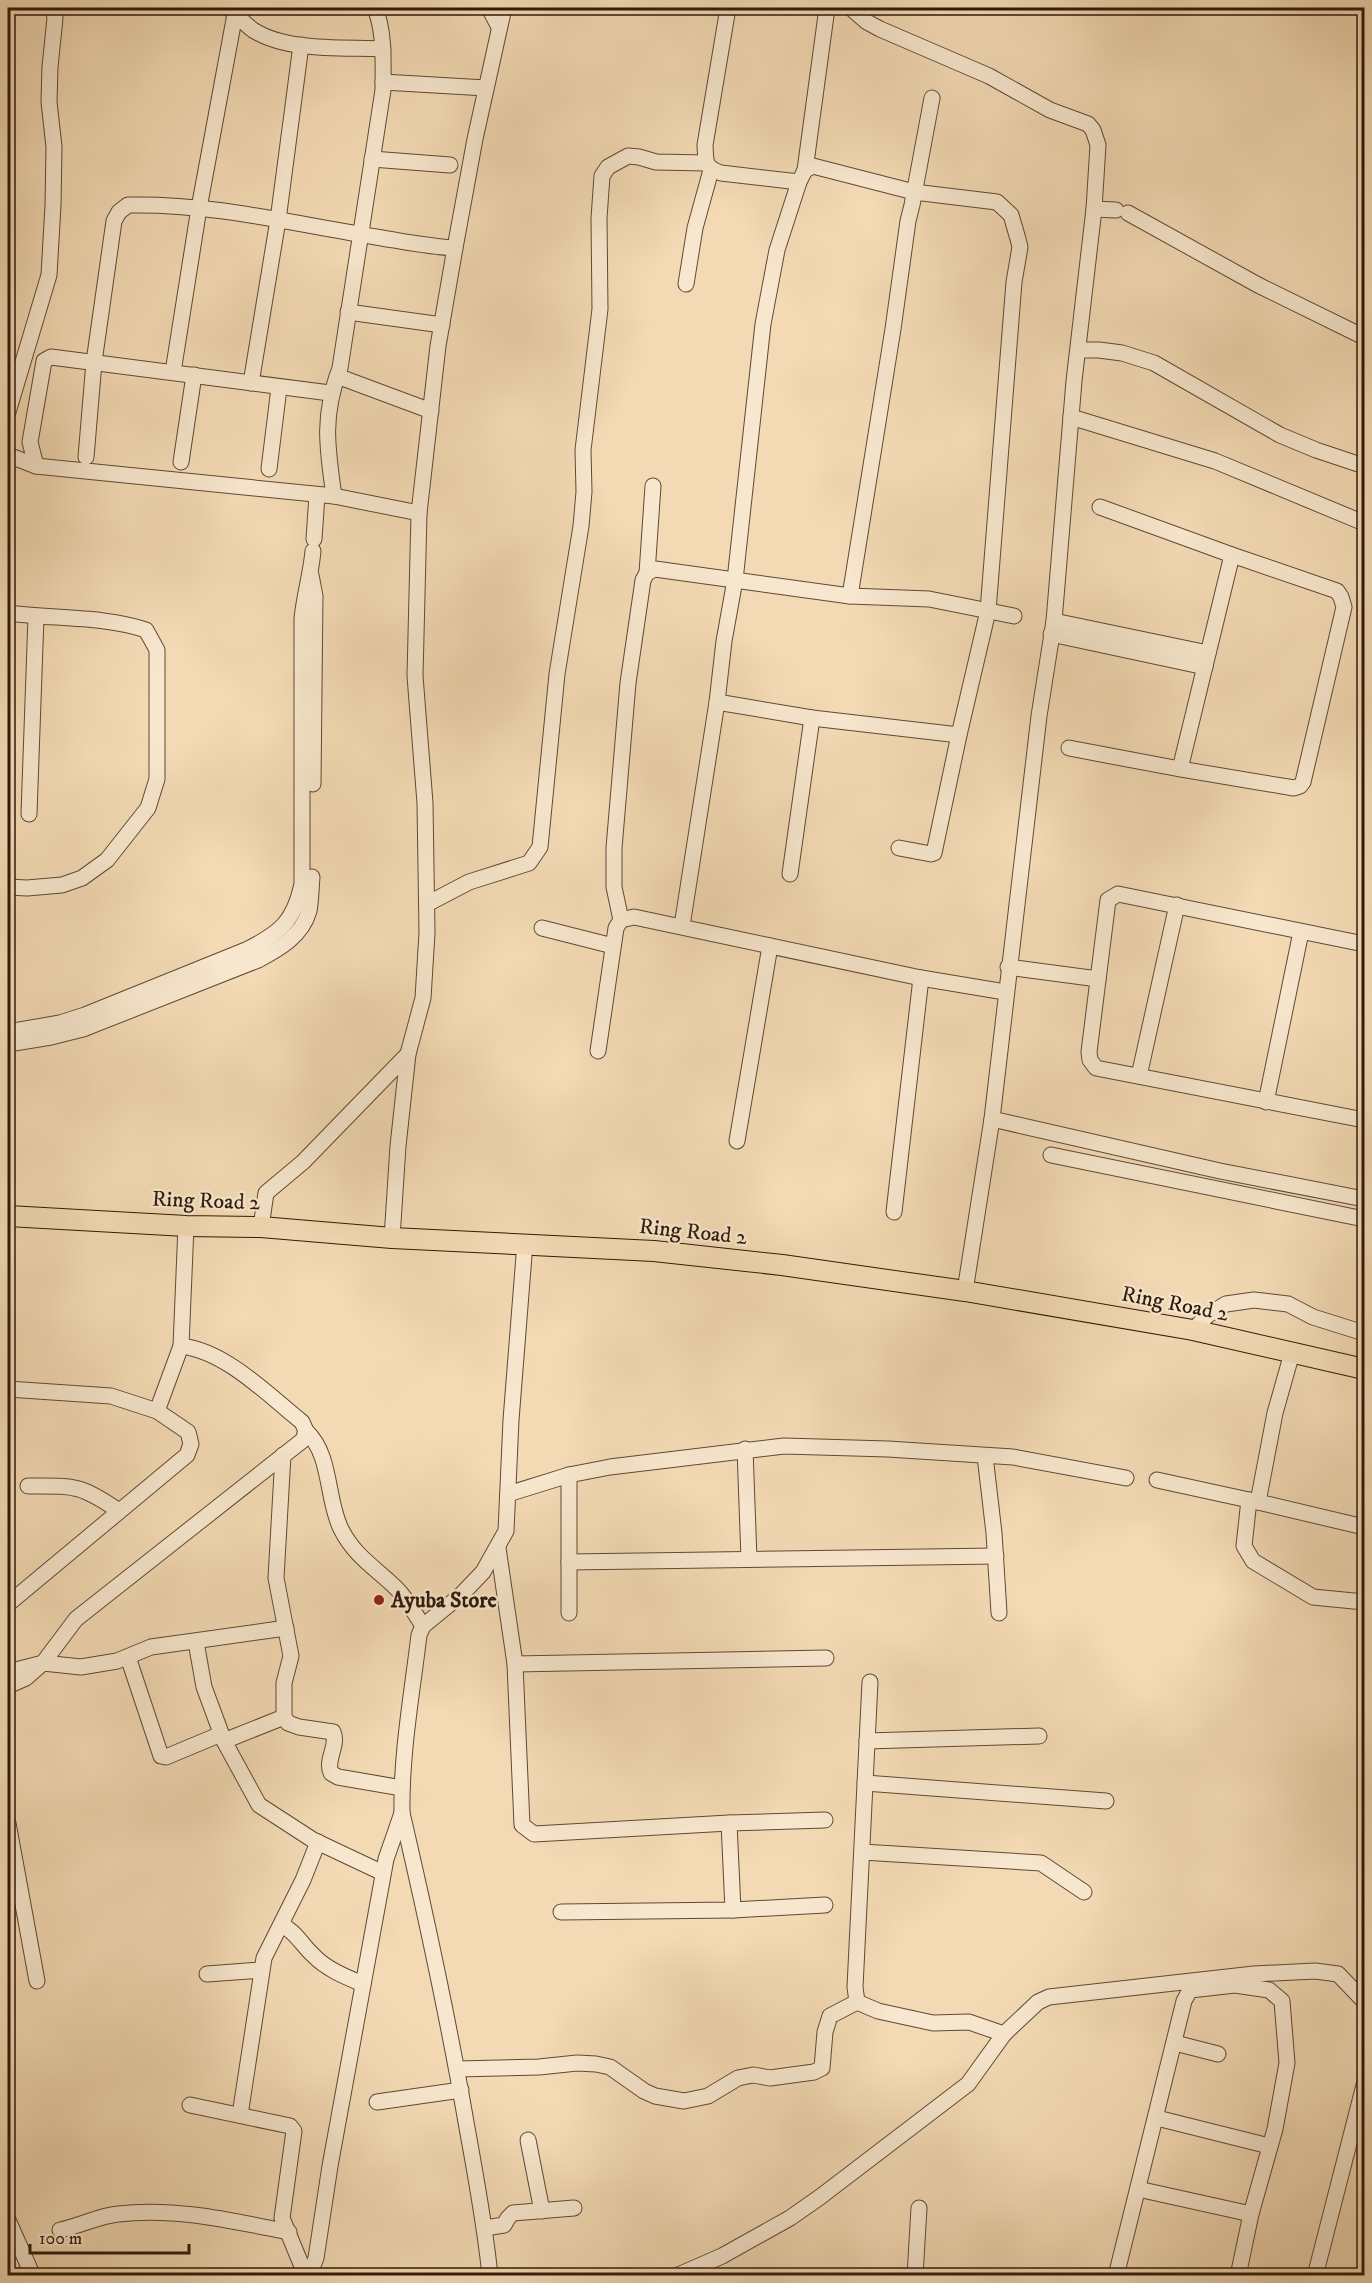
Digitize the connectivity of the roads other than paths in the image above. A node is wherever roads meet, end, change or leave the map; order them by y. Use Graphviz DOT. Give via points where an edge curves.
graph roads {
  1 [pos="53,8"];
  2 [pos="378,8"];
  3 [pos="489,8"];
  4 [pos="504,8"];
  5 [pos="728,8"];
  6 [pos="827,8"];
  7 [pos="851,8"];
  8 [pos="236,10"];
  9 [pos="499,27"];
  10 [pos="302,45"];
  11 [pos="383,49"];
  12 [pos="383,82"];
  13 [pos="486,88"];
  14 [pos="932,98"];
  15 [pos="372,159"];
  16 [pos="450,165"];
  17 [pos="709,166"];
  18 [pos="802,176"];
  19 [pos="914,192"];
  20 [pos="199,208"];
  21 [pos="1094,209"];
  22 [pos="278,219"];
  23 [pos="360,235"];
  24 [pos="455,248"];
  25 [pos="686,284"];
  26 [pos="348,312"];
  27 [pos="442,325"];
  28 [pos="1365,337"];
  29 [pos="1078,350"];
  30 [pos="94,362"];
  31 [pos="173,372"];
  32 [pos="194,375"];
  33 [pos="337,376"];
  34 [pos="251,383"];
  35 [pos="279,388"];
  36 [pos="330,393"];
  37 [pos="431,411"];
  38 [pos="8,412"];
  39 [pos="1071,417"];
  40 [pos="8,455"];
  41 [pos="86,457"];
  42 [pos="181,462"];
  43 [pos="36,466"];
  44 [pos="1365,466"];
  45 [pos="269,469"];
  46 [pos="653,486"];
  47 [pos="317,495"];
  48 [pos="334,496"];
  49 [pos="1100,507"];
  50 [pos="419,513"];
  51 [pos="1365,523"];
  52 [pos="1232,555"];
  53 [pos="647,573"];
  54 [pos="735,579"];
  55 [pos="850,596"];
  56 [pos="988,611"];
  57 [pos="8,613"];
  58 [pos="1014,616"];
  59 [pos="36,617"];
  60 [pos="1052,628"];
  61 [pos="1207,660"];
  62 [pos="717,702"];
  63 [pos="812,718"];
  64 [pos="959,735"];
  65 [pos="1069,748"];
  66 [pos="1180,770"];
  67 [pos="308,782"];
  68 [pos="29,814"];
  69 [pos="899,849"];
  70 [pos="790,874"];
  71 [pos="8,887"];
  72 [pos="427,904"];
  73 [pos="1177,905"];
  74 [pos="621,920"];
  75 [pos="682,926"];
  76 [pos="542,928"];
  77 [pos="1301,932"];
  78 [pos="1365,944"];
  79 [pos="613,946"];
  80 [pos="770,946"];
  81 [pos="1008,967"];
  82 [pos="921,978"];
  83 [pos="1098,979"];
  84 [pos="1005,993"];
  85 [pos="8,1032"];
  86 [pos="8,1044"];
  87 [pos="598,1051"];
  88 [pos="408,1054"];
  89 [pos="1139,1076"];
  90 [pos="1266,1102"];
  91 [pos="992,1119"];
  92 [pos="1365,1120"];
  93 [pos="737,1142"];
  94 [pos="1050,1155"];
  95 [pos="1365,1198"];
  96 [pos="894,1212"];
  97 [pos="8,1216"];
  98 [pos="1365,1219"];
  99 [pos="186,1226"];
  100 [pos="261,1227"];
  101 [pos="392,1238"];
  102 [pos="525,1243"];
  103 [pos="965,1290"];
  104 [pos="1193,1330"];
  105 [pos="1365,1333"];
  106 [pos="182,1346"];
  107 [pos="1292,1353"];
  108 [pos="1365,1369"];
  109 [pos="8,1389"];
  110 [pos="157,1411"];
  111 [pos="306,1431"];
  112 [pos="745,1449"];
  113 [pos="283,1455"];
  114 [pos="985,1456"];
  115 [pos="569,1475"];
  116 [pos="1126,1478"];
  117 [pos="1157,1480"];
  118 [pos="28,1486"];
  119 [pos="508,1494"];
  120 [pos="1253,1501"];
  121 [pos="119,1511"];
  122 [pos="1365,1527"];
  123 [pos="498,1548"];
  124 [pos="996,1556"];
  125 [pos="749,1559"];
  126 [pos="569,1562"];
  127 [pos="1365,1602"];
  128 [pos="8,1604"];
  129 [pos="568,1613"];
  130 [pos="999,1613"];
  131 [pos="423,1626"];
  132 [pos="286,1628"];
  133 [pos="196,1642"];
  134 [pos="128,1657"];
  135 [pos="826,1658"];
  136 [pos="43,1663"];
  137 [pos="515,1665"];
  138 [pos="8,1672"];
  139 [pos="870,1682"];
  140 [pos="8,1686"];
  141 [pos="284,1717"];
  142 [pos="1039,1736"];
  143 [pos="223,1737"];
  144 [pos="867,1741"];
  145 [pos="865,1784"];
  146 [pos="402,1788"];
  147 [pos="1106,1801"];
  148 [pos="402,1813"];
  149 [pos="825,1820"];
  150 [pos="8,1822"];
  151 [pos="729,1823"];
  152 [pos="318,1842"];
  153 [pos="862,1852"];
  154 [pos="383,1873"];
  155 [pos="1084,1892"];
  156 [pos="15,1898"];
  157 [pos="825,1905"];
  158 [pos="733,1910"];
  159 [pos="561,1912"];
  160 [pos="282,1925"];
  161 [pos="261,1970"];
  162 [pos="207,1974"];
  163 [pos="37,1981"];
  164 [pos="363,1984"];
  165 [pos="856,2001"];
  166 [pos="1365,2001"];
  167 [pos="1004,2034"];
  168 [pos="1175,2043"];
  169 [pos="1218,2054"];
  170 [pos="457,2069"];
  171 [pos="1365,2085"];
  172 [pos="461,2091"];
  173 [pos="377,2102"];
  174 [pos="190,2105"];
  175 [pos="240,2115"];
  176 [pos="1157,2118"];
  177 [pos="528,2140"];
  178 [pos="1269,2146"];
  179 [pos="1138,2188"];
  180 [pos="574,2208"];
  181 [pos="919,2208"];
  182 [pos="542,2211"];
  183 [pos="1251,2214"];
  184 [pos="8,2220"];
  185 [pos="485,2228"];
  186 [pos="60,2230"];
  187 [pos="289,2232"];
  188 [pos="16,2276"];
  189 [pos="32,2276"];
  190 [pos="307,2276"];
  191 [pos="490,2276"];
  192 [pos="675,2276"];
  193 [pos="915,2276"];
  194 [pos="1116,2276"];
  195 [pos="1238,2276"];
  196 [pos="1315,2276"];
  1 -- 38 [label="street" via="49,90 54,147 49,275"];
  2 -- 11 [label="street"];
  3 -- 9 [label="street"];
  4 -- 9 [label="street"];
  5 -- 17 [label="street" via="705,145"];
  6 -- 18 [label="street"];
  7 -- 21 [label="street" via="880,29 989,76 1050,110 1088,124 1098,145"];
  8 -- 10 [label="street" via="253,30"];
  8 -- 20 [label="street"];
  9 -- 13 [label="street"];
  10 -- 11 [label="street"];
  10 -- 22 [label="street"];
  11 -- 12 [label="street"];
  12 -- 13 [label="street"];
  12 -- 15 [label="street"];
  13 -- 24 [label="street"];
  14 -- 19 [label="street"];
  15 -- 16 [label="street"];
  15 -- 23 [label="street"];
  17 -- 18 [label="street" via="721,173"];
  17 -- 25 [label="street"];
  17 -- 72 [label="street" via="628,156 608,167 602,176 600,309 583,450 581,526 557,674 540,847 529,863 469,882"];
  18 -- 19 [label="street" via="813,166"];
  18 -- 54 [label="street" via="777,250 763,324"];
  19 -- 55 [label="street"];
  19 -- 56 [label="street" via="998,202 1011,215 1020,247"];
  20 -- 22 [label="street"];
  20 -- 30 [label="street" via="128,205 119,212 114,221"];
  20 -- 31 [label="street"];
  21 -- 28 [label="street" via="1122,212"];
  21 -- 29 [label="street"];
  22 -- 23 [label="street"];
  22 -- 34 [label="street"];
  23 -- 24 [label="street"];
  23 -- 26 [label="street"];
  24 -- 27 [label="street"];
  26 -- 27 [label="street"];
  26 -- 33 [label="street"];
  27 -- 37 [label="street"];
  29 -- 39 [label="street"];
  29 -- 44 [label="street" via="1122,353 1154,363 1280,435"];
  30 -- 31 [label="street"];
  30 -- 41 [label="street"];
  30 -- 43 [label="street" via="51,357 44,361 30,442"];
  31 -- 32 [label="street"];
  32 -- 34 [label="street"];
  32 -- 42 [label="street"];
  33 -- 36 [label="street"];
  33 -- 37 [label="street"];
  34 -- 35 [label="street"];
  35 -- 36 [label="street"];
  35 -- 45 [label="street"];
  36 -- 48 [label="street" via="328,451"];
  37 -- 50 [label="street"];
  39 -- 51 [label="street" via="1215,461"];
  39 -- 60 [label="street"];
  40 -- 43 [label="street"];
  43 -- 47 [label="street"];
  46 -- 53 [label="street"];
  47 -- 48 [label="street"];
  47 -- 67 [label="street" via="311,575 315,596"];
  48 -- 50 [label="street"];
  49 -- 52 [label="street"];
  50 -- 72 [label="street" via="416,676 425,791"];
  52 -- 61 [label="street"];
  52 -- 66 [label="street" via="1336,591 1343,601 1303,782 1293,788"];
  53 -- 54 [label="street" via="655,569"];
  53 -- 74 [label="street" via="628,682 614,848 614,887"];
  54 -- 55 [label="street"];
  54 -- 62 [label="street"];
  55 -- 56 [label="street" via="929,599"];
  56 -- 58 [label="street"];
  56 -- 64 [label="street"];
  57 -- 59 [label="street"];
  59 -- 68 [label="street"];
  59 -- 71 [label="street" via="89,620 146,630 157,650 157,779 148,808 107,860 82,878 62,885"];
  60 -- 61 [label="street"];
  60 -- 81 [label="street"];
  61 -- 66 [label="street"];
  62 -- 63 [label="street"];
  62 -- 75 [label="street"];
  63 -- 64 [label="street"];
  63 -- 70 [label="street"];
  64 -- 69 [label="street" via="934,853"];
  65 -- 66 [label="street"];
  67 -- 85 [label="street" via="302,884 293,914 270,938 85,1015"];
  67 -- 86 [label="street" via="312,871 309,912 295,935 279,949 83,1029"];
  72 -- 88 [label="street" via="423,998"];
  73 -- 77 [label="street"];
  73 -- 83 [label="street" via="1118,894 1108,900"];
  73 -- 89 [label="street"];
  74 -- 75 [label="street" via="634,917"];
  74 -- 79 [label="street"];
  75 -- 80 [label="street"];
  76 -- 79 [label="street"];
  77 -- 78 [label="street"];
  77 -- 90 [label="street"];
  79 -- 87 [label="street"];
  80 -- 82 [label="street"];
  80 -- 93 [label="street"];
  81 -- 83 [label="street"];
  81 -- 84 [label="street"];
  82 -- 84 [label="street"];
  82 -- 96 [label="street"];
  83 -- 89 [label="street" via="1090,1060 1096,1068"];
  84 -- 91 [label="street"];
  88 -- 100 [label="street" via="303,1162 266,1193"];
  88 -- 101 [label="street"];
  89 -- 90 [label="street"];
  90 -- 92 [label="street"];
  91 -- 95 [label="street" via="1220,1171"];
  91 -- 103 [label="street"];
  94 -- 98 [label="street"];
  97 -- 99 [label="main road, Ring Road 2"];
  99 -- 100 [label="main road, Ring Road 2"];
  99 -- 106 [label="street"];
  100 -- 101 [label="main road, Ring Road 2"];
  101 -- 102 [label="main road, Ring Road 2"];
  102 -- 103 [label="main road, Ring Road 2" via="666,1252"];
  102 -- 119 [label="street"];
  103 -- 104 [label="main road, Ring Road 2"];
  104 -- 105 [label="street" via="1226,1304 1254,1300 1288,1304 1313,1317"];
  104 -- 107 [label="main road, Ring Road 2"];
  106 -- 110 [label="street"];
  106 -- 111 [label="street" via="205,1351 244,1375 302,1422"];
  107 -- 108 [label="main road, Ring Road 2"];
  107 -- 120 [label="street"];
  109 -- 110 [label="street" via="111,1396"];
  110 -- 121 [label="street" via="188,1432 191,1444 187,1455"];
  111 -- 113 [label="street" via="303,1440"];
  111 -- 131 [label="street" via="320,1452 339,1526 351,1548 399,1591"];
  112 -- 114 [label="street" via="888,1449"];
  112 -- 115 [label="street"];
  112 -- 125 [label="street"];
  113 -- 132 [label="street" via="276,1578"];
  113 -- 136 [label="street" via="76,1619"];
  114 -- 116 [label="street" via="1013,1457"];
  114 -- 124 [label="street"];
  115 -- 119 [label="street"];
  115 -- 126 [label="street"];
  117 -- 120 [label="street"];
  118 -- 121 [label="street" via="71,1486 97,1495"];
  119 -- 123 [label="street" via="506,1531"];
  120 -- 122 [label="street"];
  120 -- 127 [label="street" via="1244,1546 1253,1561 1313,1597"];
  121 -- 128 [label="street"];
  123 -- 131 [label="street" via="483,1572 461,1595"];
  123 -- 137 [label="street"];
  124 -- 125 [label="street"];
  124 -- 130 [label="street"];
  125 -- 126 [label="street"];
  126 -- 129 [label="street"];
  131 -- 146 [label="street" via="403,1749"];
  132 -- 133 [label="street"];
  132 -- 141 [label="street" via="291,1656 284,1683"];
  133 -- 134 [label="street" via="151,1647"];
  133 -- 143 [label="street" via="204,1687"];
  134 -- 136 [label="street" via="81,1667"];
  134 -- 143 [label="street" via="161,1756"];
  135 -- 137 [label="street"];
  136 -- 138 [label="street"];
  136 -- 140 [label="street" via="26,1678"];
  137 -- 151 [label="street" via="522,1825 534,1834"];
  139 -- 144 [label="street"];
  141 -- 143 [label="street"];
  141 -- 146 [label="street" via="298,1727 333,1732 336,1740 329,1762 331,1773 338,1778"];
  142 -- 144 [label="street"];
  143 -- 152 [label="street" via="259,1805"];
  144 -- 145 [label="street"];
  145 -- 147 [label="street"];
  145 -- 153 [label="street"];
  146 -- 148 [label="street"];
  148 -- 154 [label="street"];
  148 -- 170 [label="street"];
  149 -- 151 [label="street"];
  150 -- 156 [label="street"];
  151 -- 158 [label="street"];
  152 -- 154 [label="street"];
  152 -- 160 [label="street"];
  153 -- 155 [label="street" via="1041,1863"];
  153 -- 165 [label="street"];
  154 -- 164 [label="street"];
  156 -- 163 [label="street"];
  157 -- 158 [label="street"];
  158 -- 159 [label="street"];
  160 -- 161 [label="street"];
  160 -- 164 [label="street" via="319,1961"];
  161 -- 162 [label="street"];
  161 -- 175 [label="street"];
  164 -- 190 [label="street" via="316,2258"];
  165 -- 167 [label="street" via="878,2012 933,2023 969,2022"];
  165 -- 170 [label="street" via="830,2016 822,2068 770,2078 738,2078 708,2096 684,2102 655,2096 609,2067 596,2064"];
  166 -- 167 [label="street" via="1338,1974 1254,1974 1049,1997 1038,2002"];
  167 -- 192 [label="street" via="968,2084 820,2197 722,2256"];
  168 -- 169 [label="street"];
  168 -- 176 [label="street"];
  168 -- 178 [label="street" via="1190,1990 1235,1985 1269,1990 1282,2001 1287,2062"];
  170 -- 172 [label="street"];
  171 -- 196 [label="street"];
  172 -- 173 [label="street"];
  172 -- 185 [label="street"];
  174 -- 175 [label="street"];
  175 -- 187 [label="street" via="282,2122 294,2131 282,2215"];
  176 -- 178 [label="street"];
  176 -- 179 [label="street"];
  177 -- 182 [label="street"];
  178 -- 183 [label="street"];
  179 -- 183 [label="street"];
  179 -- 194 [label="street"];
  180 -- 182 [label="street"];
  181 -- 193 [label="street"];
  182 -- 185 [label="street" via="513,2213 504,2225"];
  183 -- 195 [label="street"];
  184 -- 189 [label="street"];
  185 -- 191 [label="street"];
  186 -- 187 [label="street" via="104,2216 141,2212 183,2214"];
  187 -- 190 [label="street"];
  188 -- 189 [label="street"];
}
